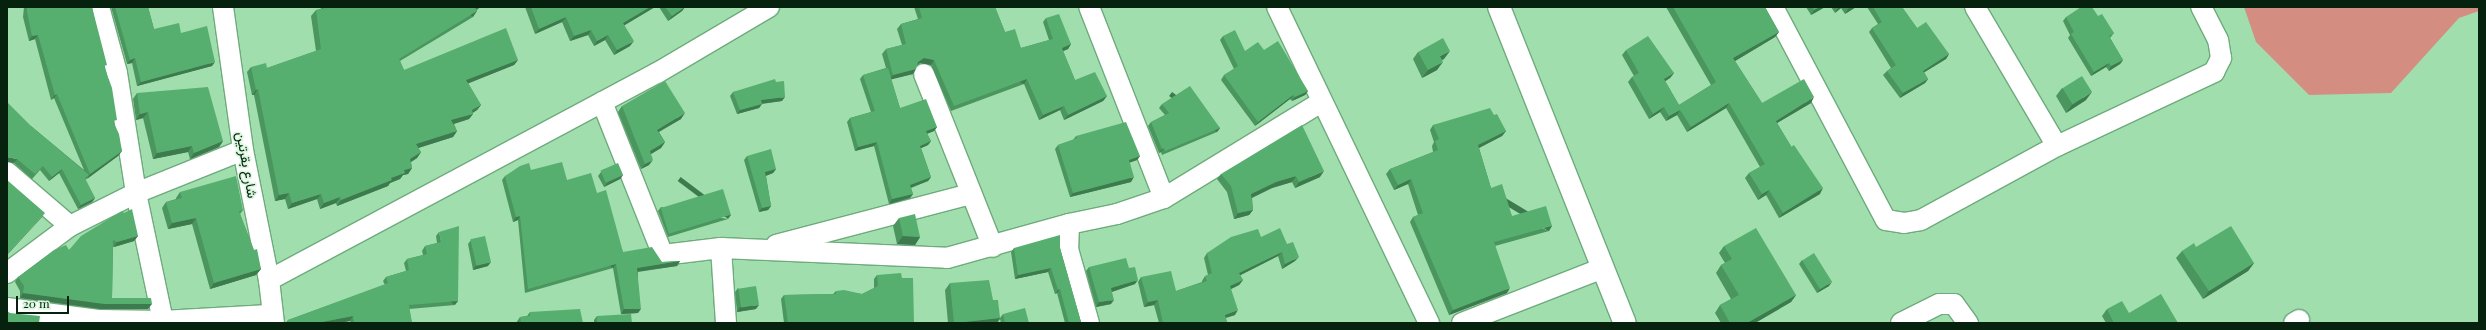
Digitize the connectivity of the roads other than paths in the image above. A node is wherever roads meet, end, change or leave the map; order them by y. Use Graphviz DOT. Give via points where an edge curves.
graph roads {
  1 [pos="99,7"];
  2 [pos="223,7"];
  3 [pos="769,7"];
  4 [pos="1089,7"];
  5 [pos="1277,7"];
  6 [pos="1499,7"];
  7 [pos="1772,7"];
  8 [pos="1975,7"];
  9 [pos="2201,7"];
  10 [pos="924,74"];
  11 [pos="602,102"];
  12 [pos="1321,102"];
  13 [pos="2057,146"];
  14 [pos="243,150"];
  15 [pos="7,172"];
  16 [pos="136,194"];
  17 [pos="971,194"];
  18 [pos="1164,198"];
  19 [pos="1069,224"];
  20 [pos="70,226"];
  21 [pos="993,247"];
  22 [pos="720,248"];
  23 [pos="757,250"];
  24 [pos="1603,268"];
  25 [pos="7,273"];
  26 [pos="269,280"];
  27 [pos="7,308"];
  28 [pos="273,319"];
  29 [pos="163,321"];
  30 [pos="100,322"];
  31 [pos="726,323"];
  32 [pos="1089,323"];
  33 [pos="1429,323"];
  34 [pos="1462,323"];
  35 [pos="1625,323"];
  36 [pos="1901,323"];
  37 [pos="1968,323"];
  1 -- 16 [label="street" via="117,73"];
  2 -- 14 [label="street, شارع بقرتين"];
  3 -- 11 [label="street"];
  4 -- 18 [label="street"];
  5 -- 12 [label="street"];
  6 -- 24 [label="street"];
  7 -- 13 [label="street" via="1886,220 1904,223 1921,220"];
  8 -- 13 [label="street"];
  9 -- 13 [label="street" via="2218,40 2221,58 2214,72"];
  10 -- 17 [label="street"];
  11 -- 22 [label="street" via="663,254"];
  11 -- 26 [label="street"];
  12 -- 18 [label="street"];
  12 -- 33 [label="street"];
  14 -- 16 [label="street"];
  14 -- 26 [label="street, شارع بقرتين"];
  15 -- 20 [label="street"];
  16 -- 20 [label="street"];
  16 -- 29 [label="street"];
  17 -- 21 [label="street"];
  17 -- 23 [label="street"];
  18 -- 19 [label="street" via="1117,214"];
  19 -- 21 [label="street"];
  19 -- 32 [label="street" via="1068,249"];
  20 -- 25 [label="street"];
  21 -- 23 [label="street" via="947,258"];
  22 -- 23 [label="street"];
  22 -- 31 [label="street"];
  24 -- 34 [label="street"];
  24 -- 35 [label="street"];
  26 -- 28 [label="street, شارع بقرتين"];
  27 -- 30 [label="street"];
  28 -- 29 [label="street"];
  29 -- 30 [label="street"];
  36 -- 37 [label="street" via="1940,304 1954,304"];
}
